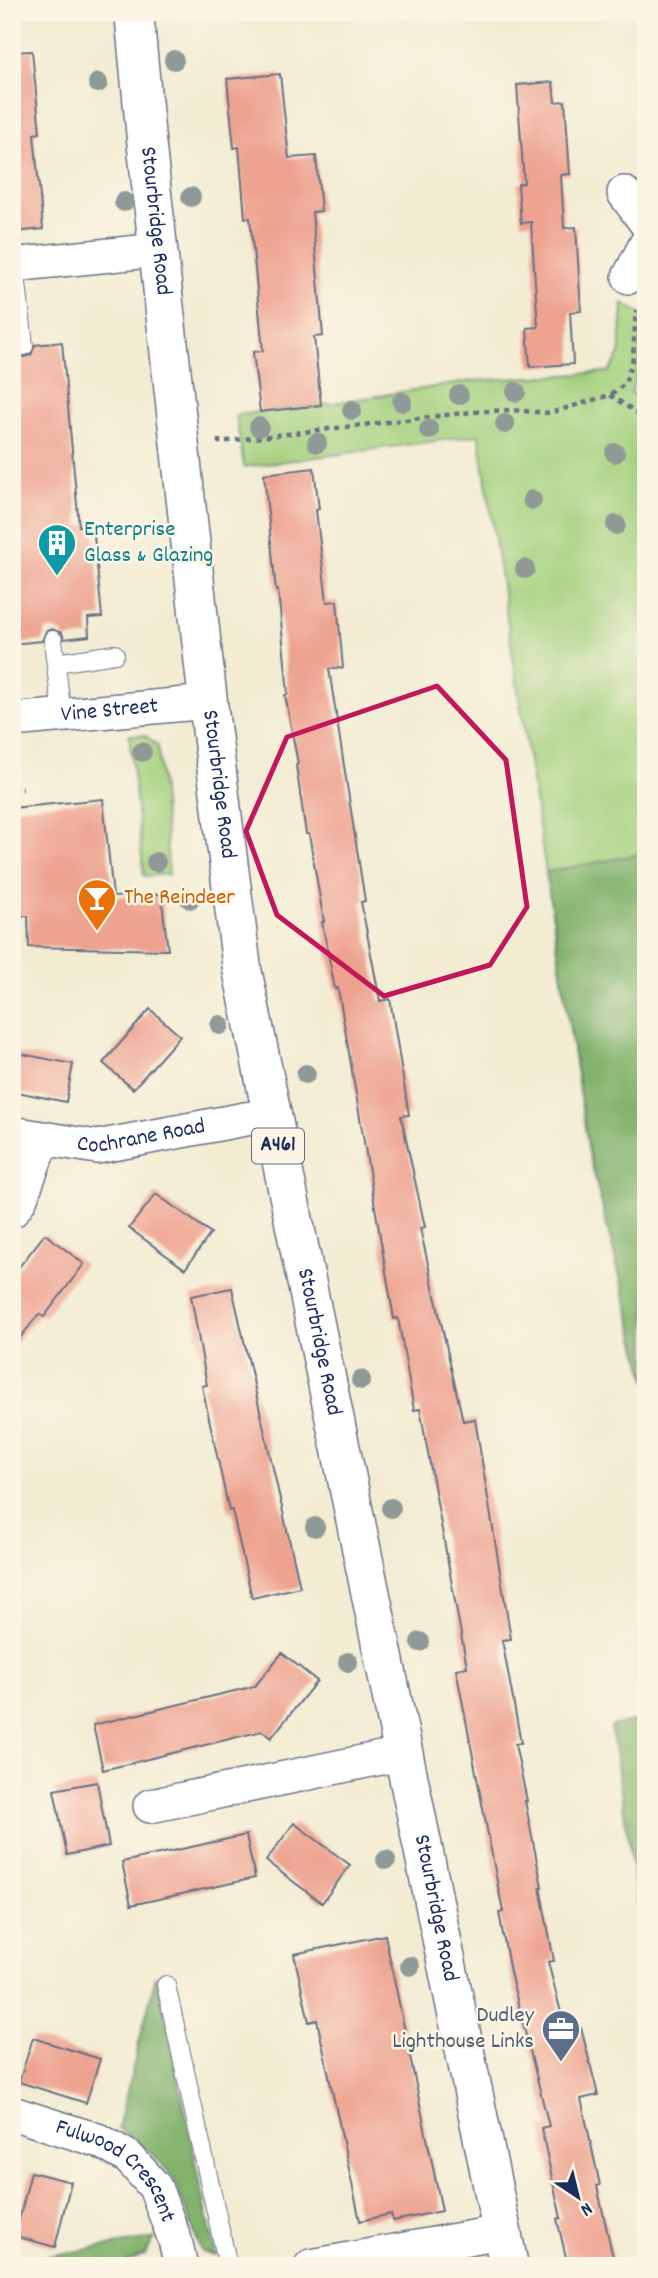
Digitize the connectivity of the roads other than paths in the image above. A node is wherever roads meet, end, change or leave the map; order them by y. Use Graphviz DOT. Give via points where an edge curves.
graph roads {
  1 [pos="134,12"];
  2 [pos="624,193"];
  3 [pos="646,223"];
  4 [pos="159,250"];
  5 [pos="13,265"];
  6 [pos="24,346"];
  7 [pos="54,640"];
  8 [pos="114,654"];
  9 [pos="56,663"];
  10 [pos="208,702"];
  11 [pos="62,716"];
  12 [pos="12,720"];
  13 [pos="271,1116"];
  14 [pos="27,1136"];
  15 [pos="12,1211"];
  16 [pos="405,1753"];
  17 [pos="150,1806"];
  18 [pos="166,1985"];
  19 [pos="12,2113"];
  20 [pos="505,2249"];
  21 [pos="181,2266"];
  22 [pos="229,2266"];
  23 [pos="310,2266"];
  1 -- 4 [label="main road, Stourbridge Road / A461"];
  2 -- 3 [label="street"];
  4 -- 5 [label="street"];
  4 -- 10 [label="main road, Stourbridge Road / A461"];
  5 -- 6 [label="lane"];
  7 -- 9 [label="lane"];
  8 -- 9 [label="lane"];
  9 -- 11 [label="lane"];
  10 -- 11 [label="street, Vine Street"];
  10 -- 13 [label="main road, Stourbridge Road / A461" via="242,969"];
  11 -- 12 [label="street, Vine Street"];
  13 -- 14 [label="street, Cochrane Road" via="97,1147"];
  13 -- 16 [label="main road, Stourbridge Road / A461"];
  14 -- 15 [label="street" via="20,1200"];
  16 -- 17 [label="street"];
  16 -- 20 [label="main road, Stourbridge Road / A461"];
  18 -- 22 [label="lane"];
  19 -- 21 [label="street, Fulwood Crescent" via="100,2141 128,2157 155,2187"];
  20 -- 23 [label="street"];
}
